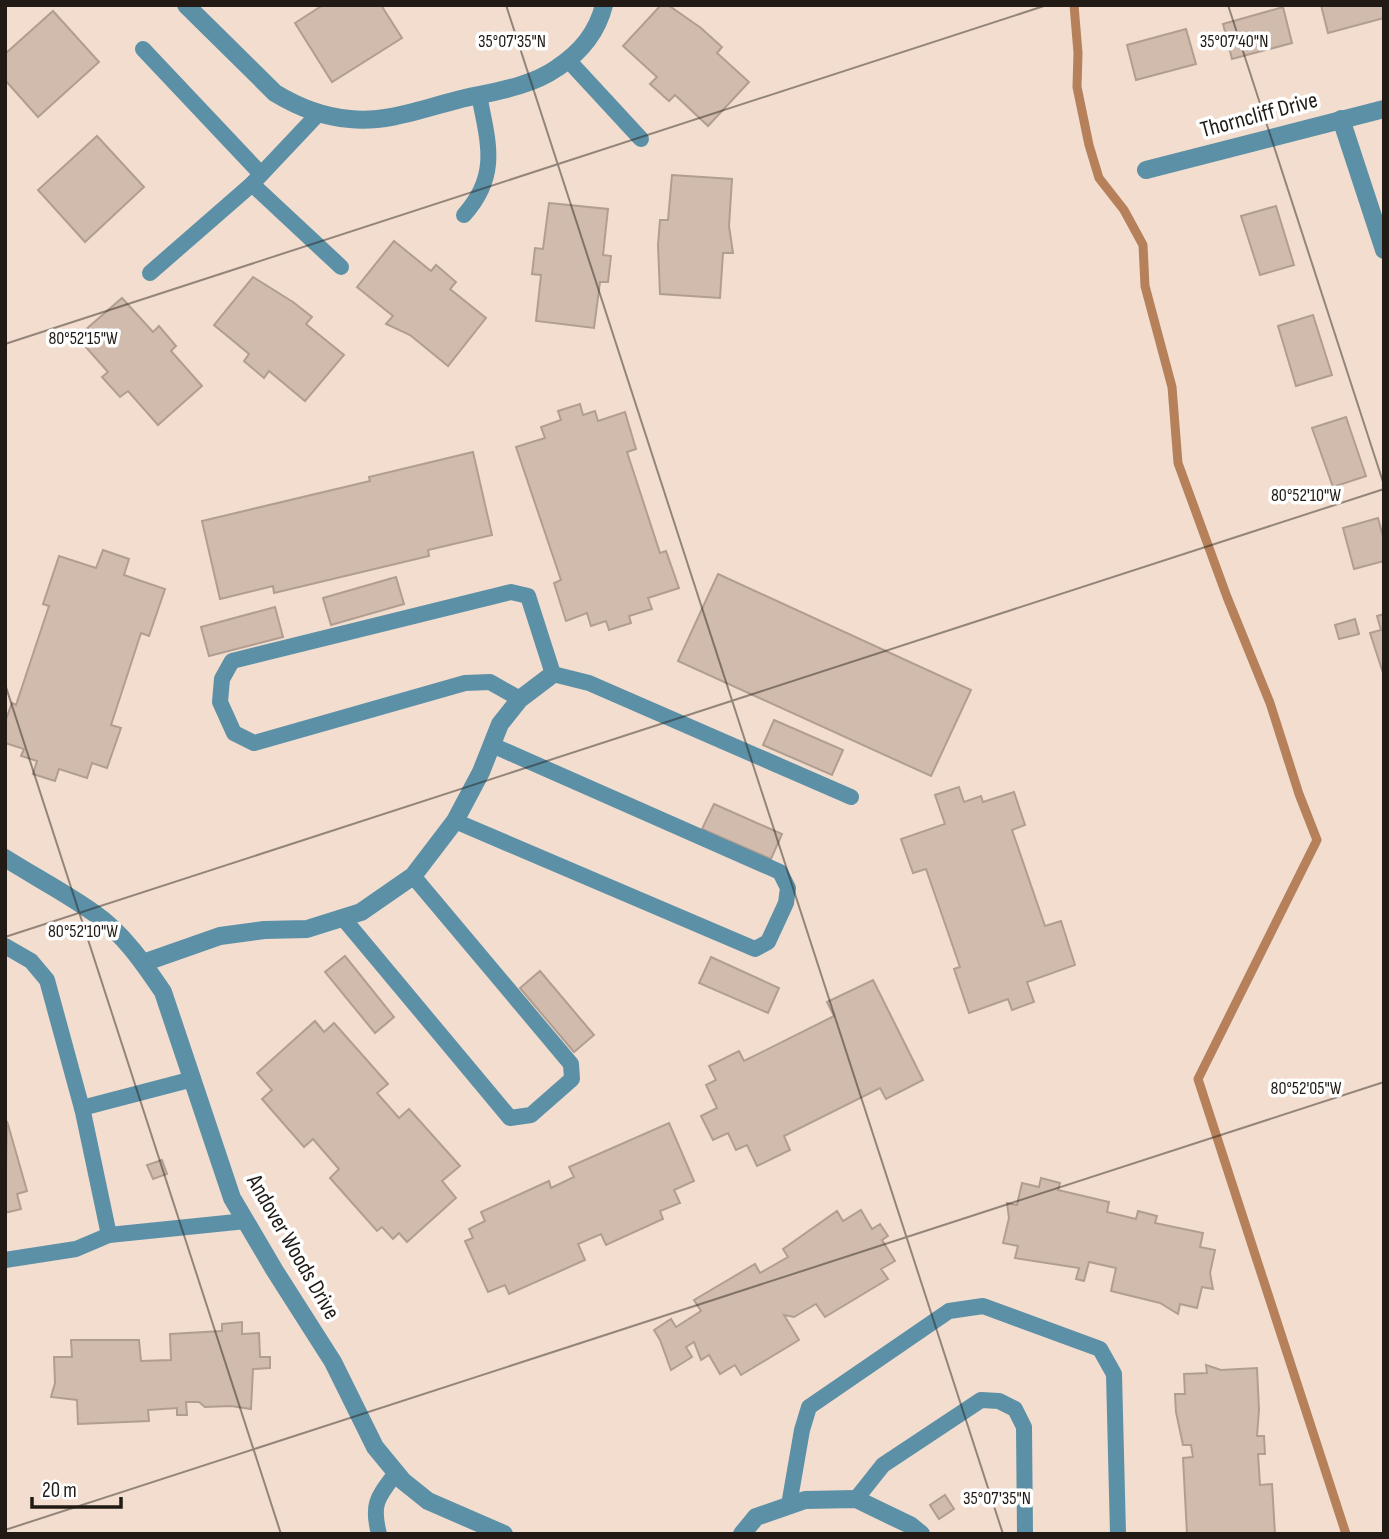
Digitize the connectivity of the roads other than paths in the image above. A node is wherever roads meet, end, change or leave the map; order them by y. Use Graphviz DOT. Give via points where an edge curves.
graph roads {
  1 [pos="186,5"];
  2 [pos="604,5"];
  3 [pos="143,49"];
  4 [pos="568,60"];
  5 [pos="479,95"];
  6 [pos="1384,109"];
  7 [pos="319,113"];
  8 [pos="1341,119"];
  9 [pos="641,139"];
  10 [pos="1146,170"];
  11 [pos="257,179"];
  12 [pos="464,215"];
  13 [pos="1384,250"];
  14 [pos="341,267"];
  15 [pos="150,273"];
  16 [pos="553,674"];
  17 [pos="520,699"];
  18 [pos="492,745"];
  19 [pos="851,797"];
  20 [pos="455,821"];
  21 [pos="5,858"];
  22 [pos="413,876"];
  23 [pos="342,918"];
  24 [pos="5,946"];
  25 [pos="143,963"];
  26 [pos="193,1079"];
  27 [pos="82,1108"];
  28 [pos="246,1222"];
  29 [pos="109,1235"];
  30 [pos="5,1260"];
  31 [pos="396,1473"];
  32 [pos="856,1499"];
  33 [pos="789,1505"];
  34 [pos="497,1532"];
  35 [pos="379,1534"];
  36 [pos="742,1534"];
  37 [pos="921,1534"];
  38 [pos="1025,1534"];
  39 [pos="1118,1534"];
  1 -- 7 [label="street" via="275,93"];
  2 -- 4 [label="street" via="592,37"];
  3 -- 11 [label="lane"];
  4 -- 5 [label="street" via="528,82"];
  4 -- 9 [label="lane"];
  5 -- 7 [label="street" via="387,118 352,120"];
  5 -- 12 [label="lane" via="490,161 479,197"];
  6 -- 8 [label="street, Thorncliff Drive"];
  7 -- 11 [label="lane"];
  8 -- 10 [label="street, Thorncliff Drive"];
  8 -- 13 [label="street"];
  11 -- 14 [label="lane"];
  11 -- 15 [label="lane"];
  16 -- 17 [label="street"];
  16 -- 17 [label="lane" via="528,596 511,592 232,661 222,679 220,702 234,733 254,743 465,683 490,682"];
  16 -- 19 [label="lane" via="589,682"];
  17 -- 18 [label="street" via="500,724"];
  18 -- 20 [label="street"];
  18 -- 20 [label="lane" via="780,872 788,888 786,903 768,942 755,948"];
  20 -- 22 [label="street"];
  21 -- 25 [label="street, Andover Woods Drive" via="96,914"];
  22 -- 23 [label="street" via="361,912"];
  22 -- 23 [label="lane" via="571,1064 572,1079 531,1115 510,1118"];
  23 -- 25 [label="street" via="307,929 220,936"];
  24 -- 27 [label="lane" via="31,961 47,980"];
  25 -- 26 [label="street, Andover Woods Drive" via="163,992"];
  26 -- 27 [label="lane"];
  26 -- 28 [label="street, Andover Woods Drive" via="232,1198"];
  27 -- 29 [label="lane"];
  28 -- 29 [label="lane"];
  28 -- 31 [label="street, Andover Woods Drive" via="332,1362 375,1447"];
  29 -- 30 [label="lane" via="76,1249"];
  31 -- 34 [label="street, Andover Woods Drive" via="428,1501"];
  31 -- 35 [label="lane" via="376,1499"];
  32 -- 33 [label="street" via="805,1500"];
  32 -- 37 [label="street"];
  32 -- 38 [label="lane" via="883,1465 981,1401 999,1401 1014,1409 1024,1427"];
  33 -- 36 [label="street" via="756,1517"];
  33 -- 39 [label="lane" via="809,1407 949,1311 983,1306 1100,1349 1114,1374"];
}
